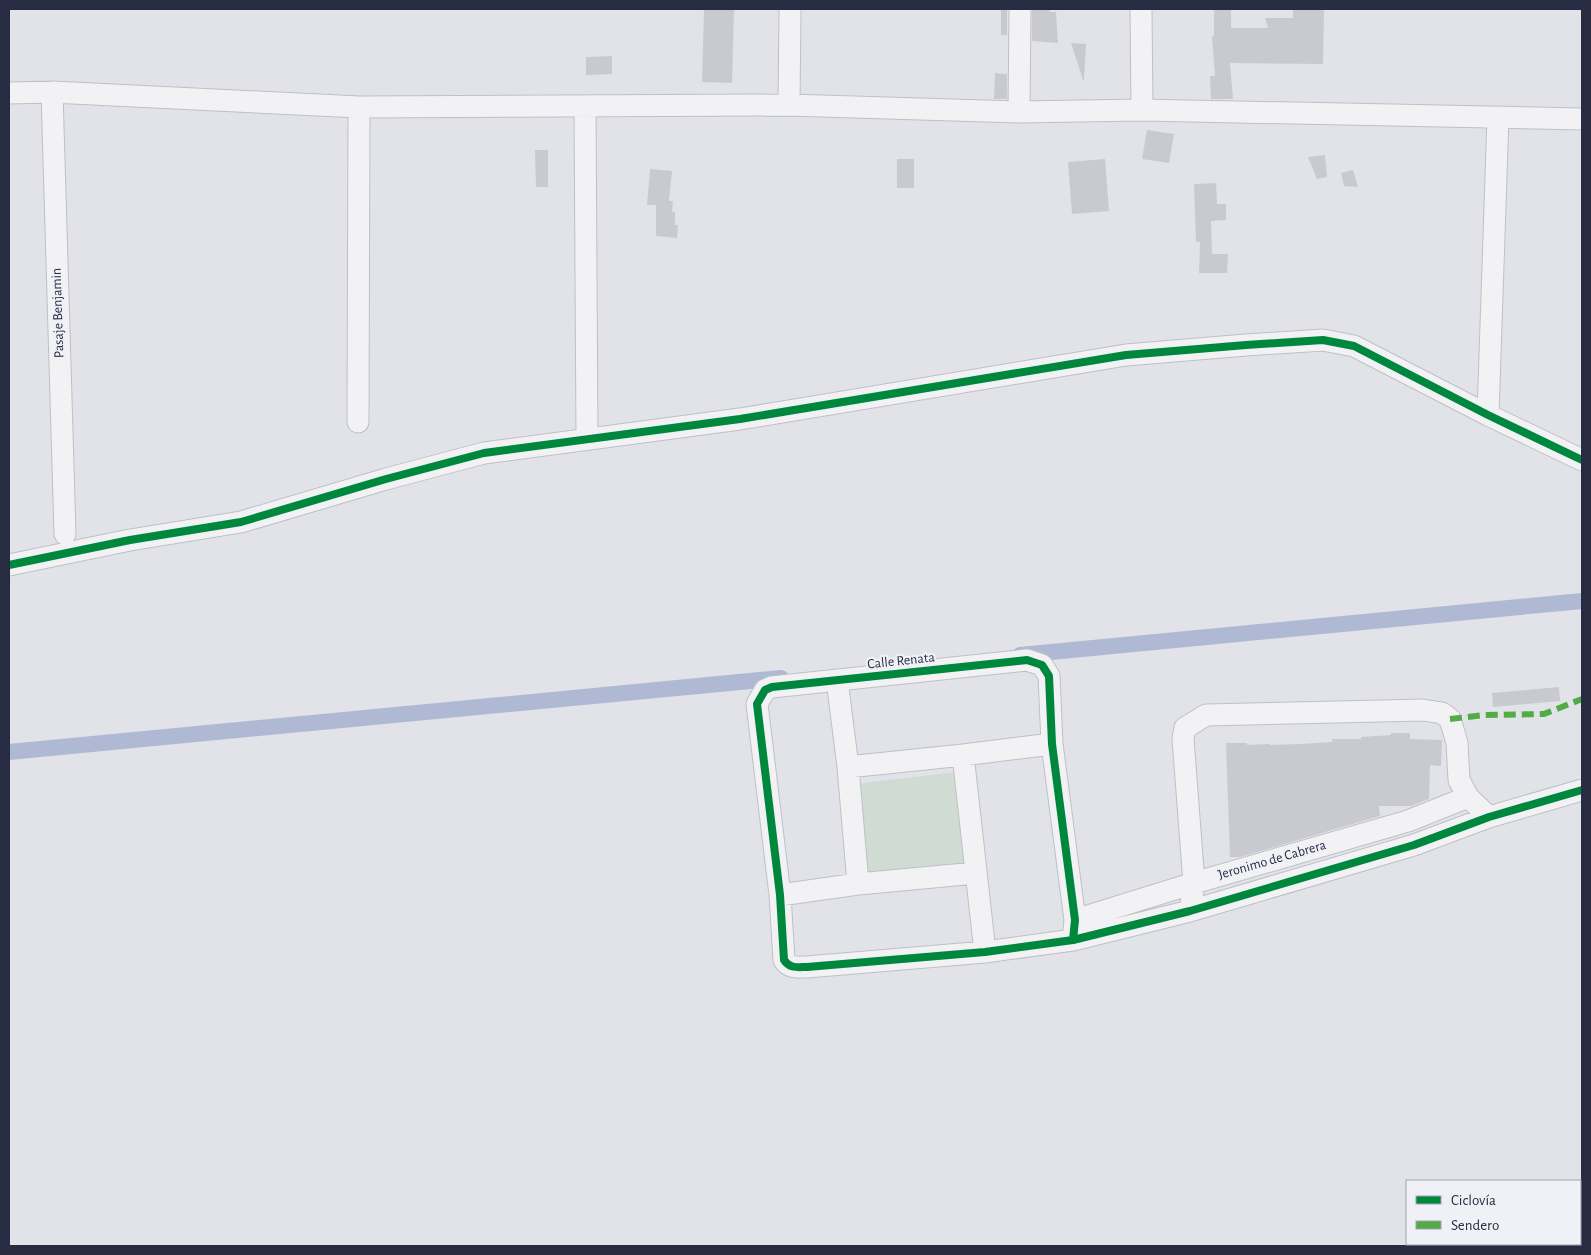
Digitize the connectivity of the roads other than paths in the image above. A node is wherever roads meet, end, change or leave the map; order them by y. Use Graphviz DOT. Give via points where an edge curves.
graph roads {
  1 [pos="790,9"];
  2 [pos="1020,9"];
  3 [pos="1141,9"];
  4 [pos="52,92"];
  5 [pos="9,93"];
  6 [pos="789,105"];
  7 [pos="359,107"];
  8 [pos="585,107"];
  9 [pos="1142,110"];
  10 [pos="1019,112"];
  11 [pos="1498,117"];
  12 [pos="1582,119"];
  13 [pos="1488,415"];
  14 [pos="358,422"];
  15 [pos="587,439"];
  16 [pos="1582,460"];
  17 [pos="65,534"];
  18 [pos="9,565"];
  19 [pos="837,680"];
  20 [pos="1052,744"];
  21 [pos="963,755"];
  22 [pos="848,767"];
  23 [pos="1582,790"];
  24 [pos="1468,797"];
  25 [pos="1489,817"];
  26 [pos="976,873"];
  27 [pos="1194,883"];
  28 [pos="858,884"];
  29 [pos="780,895"];
  30 [pos="1190,911"];
  31 [pos="1074,930"];
  32 [pos="985,952"];
  1 -- 6 [label="street"];
  2 -- 10 [label="street"];
  3 -- 9 [label="street"];
  4 -- 5 [label="street"];
  4 -- 7 [label="street"];
  4 -- 17 [label="street, Pasaje Benjamin"];
  6 -- 8 [label="street"];
  6 -- 10 [label="street"];
  7 -- 8 [label="street"];
  7 -- 14 [label="street"];
  8 -- 15 [label="street"];
  9 -- 10 [label="street"];
  9 -- 11 [label="street"];
  11 -- 12 [label="street"];
  11 -- 13 [label="street"];
  13 -- 15 [label="street" via="1354,346 1323,340 1126,355 740,419"];
  13 -- 16 [label="street"];
  15 -- 18 [label="street" via="484,453 386,478 241,522 130,540"];
  19 -- 20 [label="street, Calle Renata" via="1027,660 1042,665 1049,676"];
  19 -- 22 [label="street"];
  19 -- 29 [label="street, Calle Renata" via="772,687 764,690 757,704"];
  20 -- 21 [label="street"];
  20 -- 31 [label="street"];
  21 -- 22 [label="street"];
  21 -- 26 [label="street"];
  22 -- 28 [label="street"];
  23 -- 25 [label="street"];
  24 -- 25 [label="street"];
  24 -- 27 [label="street, Jeronimo de Cabrera" via="1408,821"];
  24 -- 27 [label="street" via="1459,780 1457,743 1450,719 1442,713 1423,710 1206,715 1185,728 1182,739"];
  25 -- 30 [label="street" via="1414,845"];
  26 -- 28 [label="street"];
  26 -- 32 [label="street"];
  27 -- 30 [label="street"];
  27 -- 31 [label="street, Jeronimo de Cabrera"];
  28 -- 29 [label="street"];
  29 -- 32 [label="street" via="784,960 792,967"];
  30 -- 31 [label="street"];
  31 -- 32 [label="street"];
}
